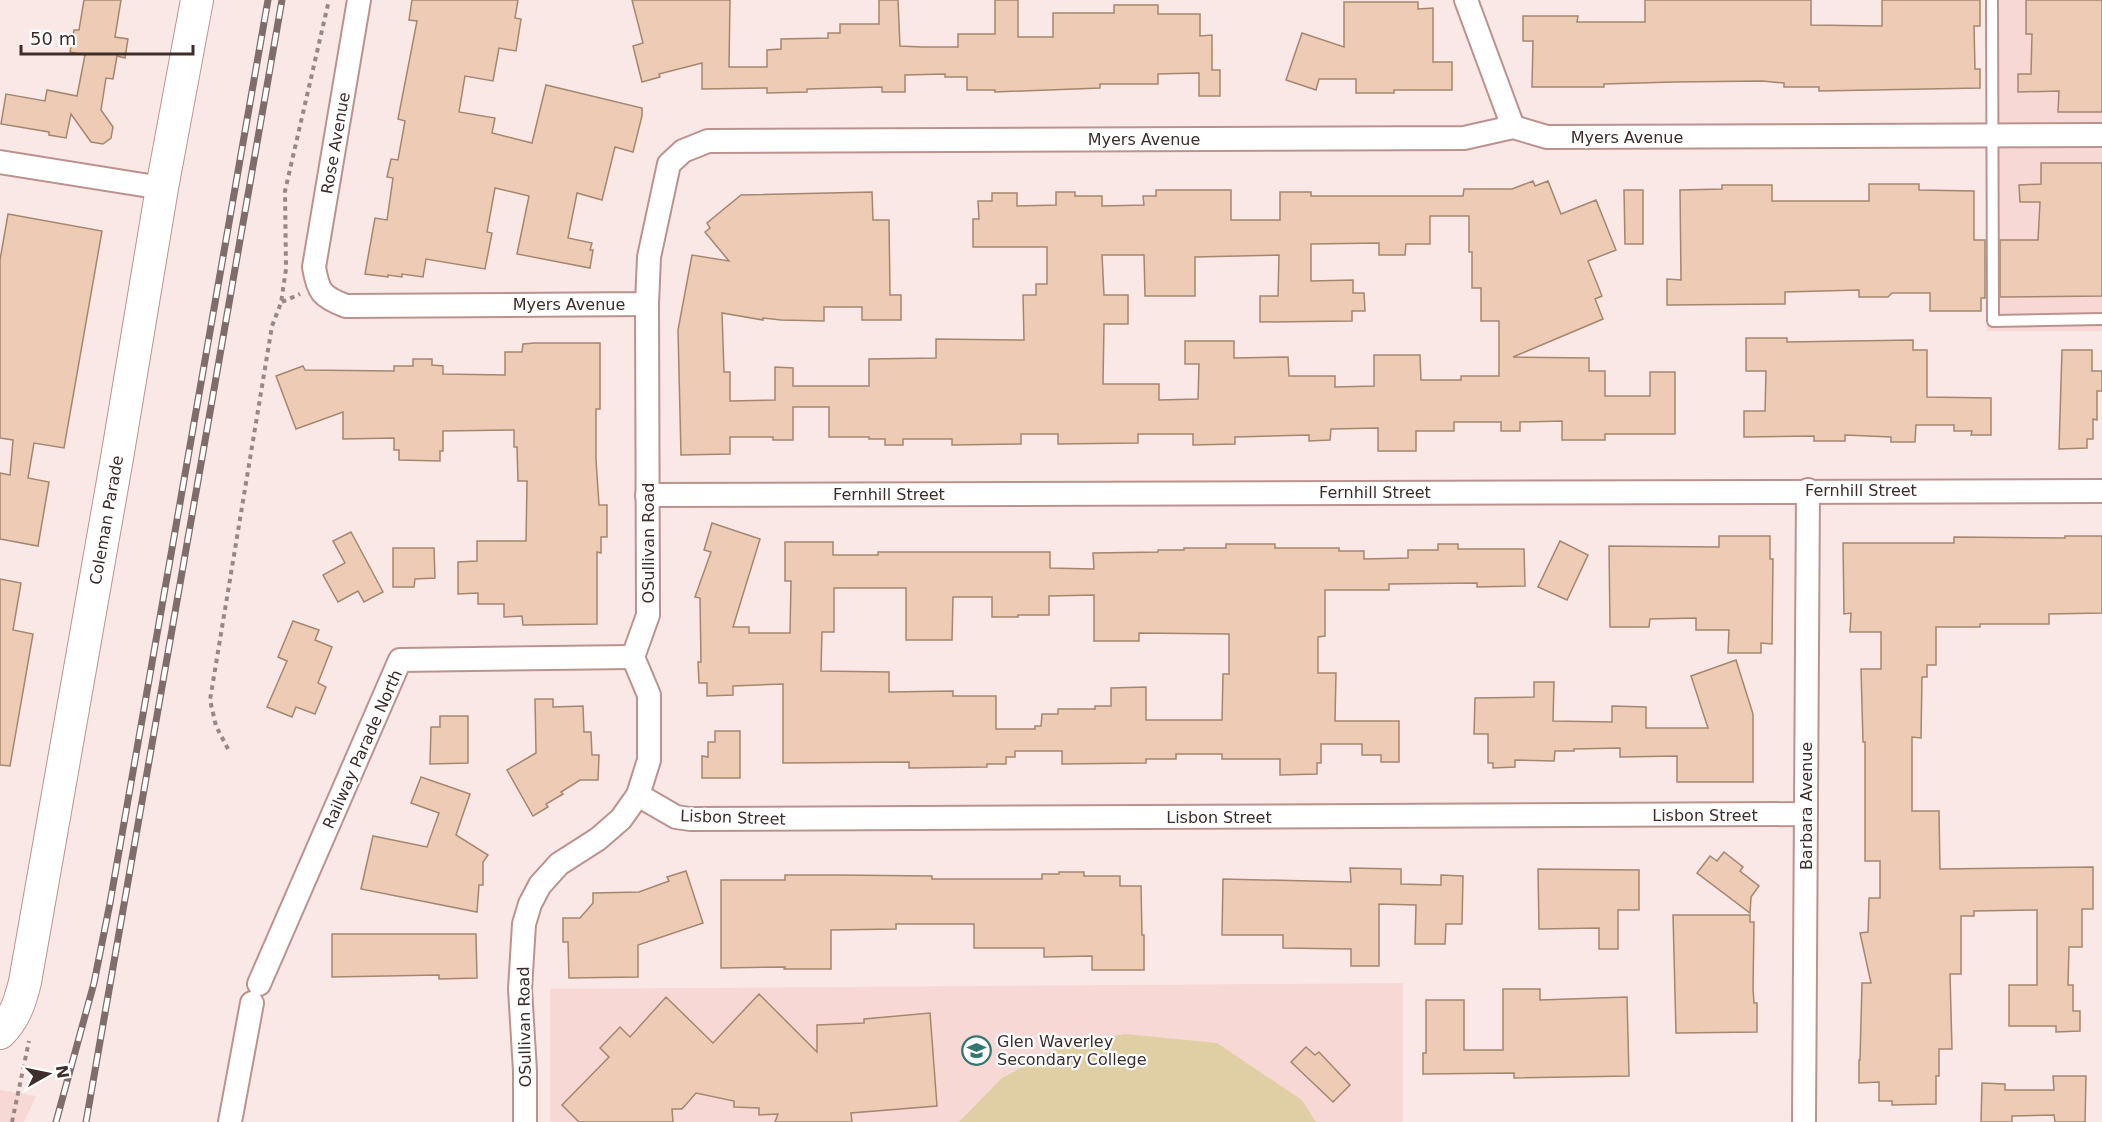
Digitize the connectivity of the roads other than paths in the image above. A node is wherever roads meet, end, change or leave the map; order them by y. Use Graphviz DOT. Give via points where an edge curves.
graph roads {
  1 [pos="197,0"];
  2 [pos="359,0"];
  3 [pos="1466,0"];
  4 [pos="1992,0"];
  5 [pos="1513,127"];
  6 [pos="2102,135"];
  7 [pos="1992,136"];
  8 [pos="0,162"];
  9 [pos="162,188"];
  10 [pos="317,286"];
  11 [pos="647,304"];
  12 [pos="2102,319"];
  13 [pos="1808,490"];
  14 [pos="2102,490"];
  15 [pos="647,495"];
  16 [pos="633,657"];
  17 [pos="638,795"];
  18 [pos="1806,814"];
  19 [pos="0,1033"];
  20 [pos="230,1122"];
  21 [pos="525,1122"];
  22 [pos="1804,1122"];
  1 -- 9 [label="street, Coleman Parade"];
  2 -- 10 [label="street, Rose Avenue" via="314,267"];
  3 -- 5 [label="street"];
  4 -- 7 [label="lane"];
  5 -- 7 [label="street, Myers Avenue" via="1547,137"];
  5 -- 11 [label="street, Myers Avenue" via="1464,138 708,141 683,151 669,164 648,257"];
  6 -- 7 [label="street, Myers Avenue"];
  7 -- 12 [label="lane" via="1993,321"];
  8 -- 9 [label="street"];
  9 -- 19 [label="street, Coleman Parade" via="25,982 19,1006"];
  10 -- 11 [label="street, Myers Avenue" via="328,300 346,306"];
  11 -- 15 [label="street, OSullivan Road"];
  13 -- 14 [label="street, Fernhill Street"];
  13 -- 15 [label="street, Fernhill Street"];
  13 -- 18 [label="street, Barbara Avenue"];
  15 -- 16 [label="street, OSullivan Road" via="648,615"];
  16 -- 17 [label="street, OSullivan Road" via="649,695 649,760"];
  16 -- 20 [label="street, Railway Parade North" via="400,660 256,994"];
  17 -- 18 [label="street, Lisbon Street" via="676,817 690,819"];
  17 -- 21 [label="street, OSullivan Road" via="621,819 559,864 540,885 530,904 524,924 520,989"];
  18 -- 22 [label="street, Barbara Avenue"];
}
